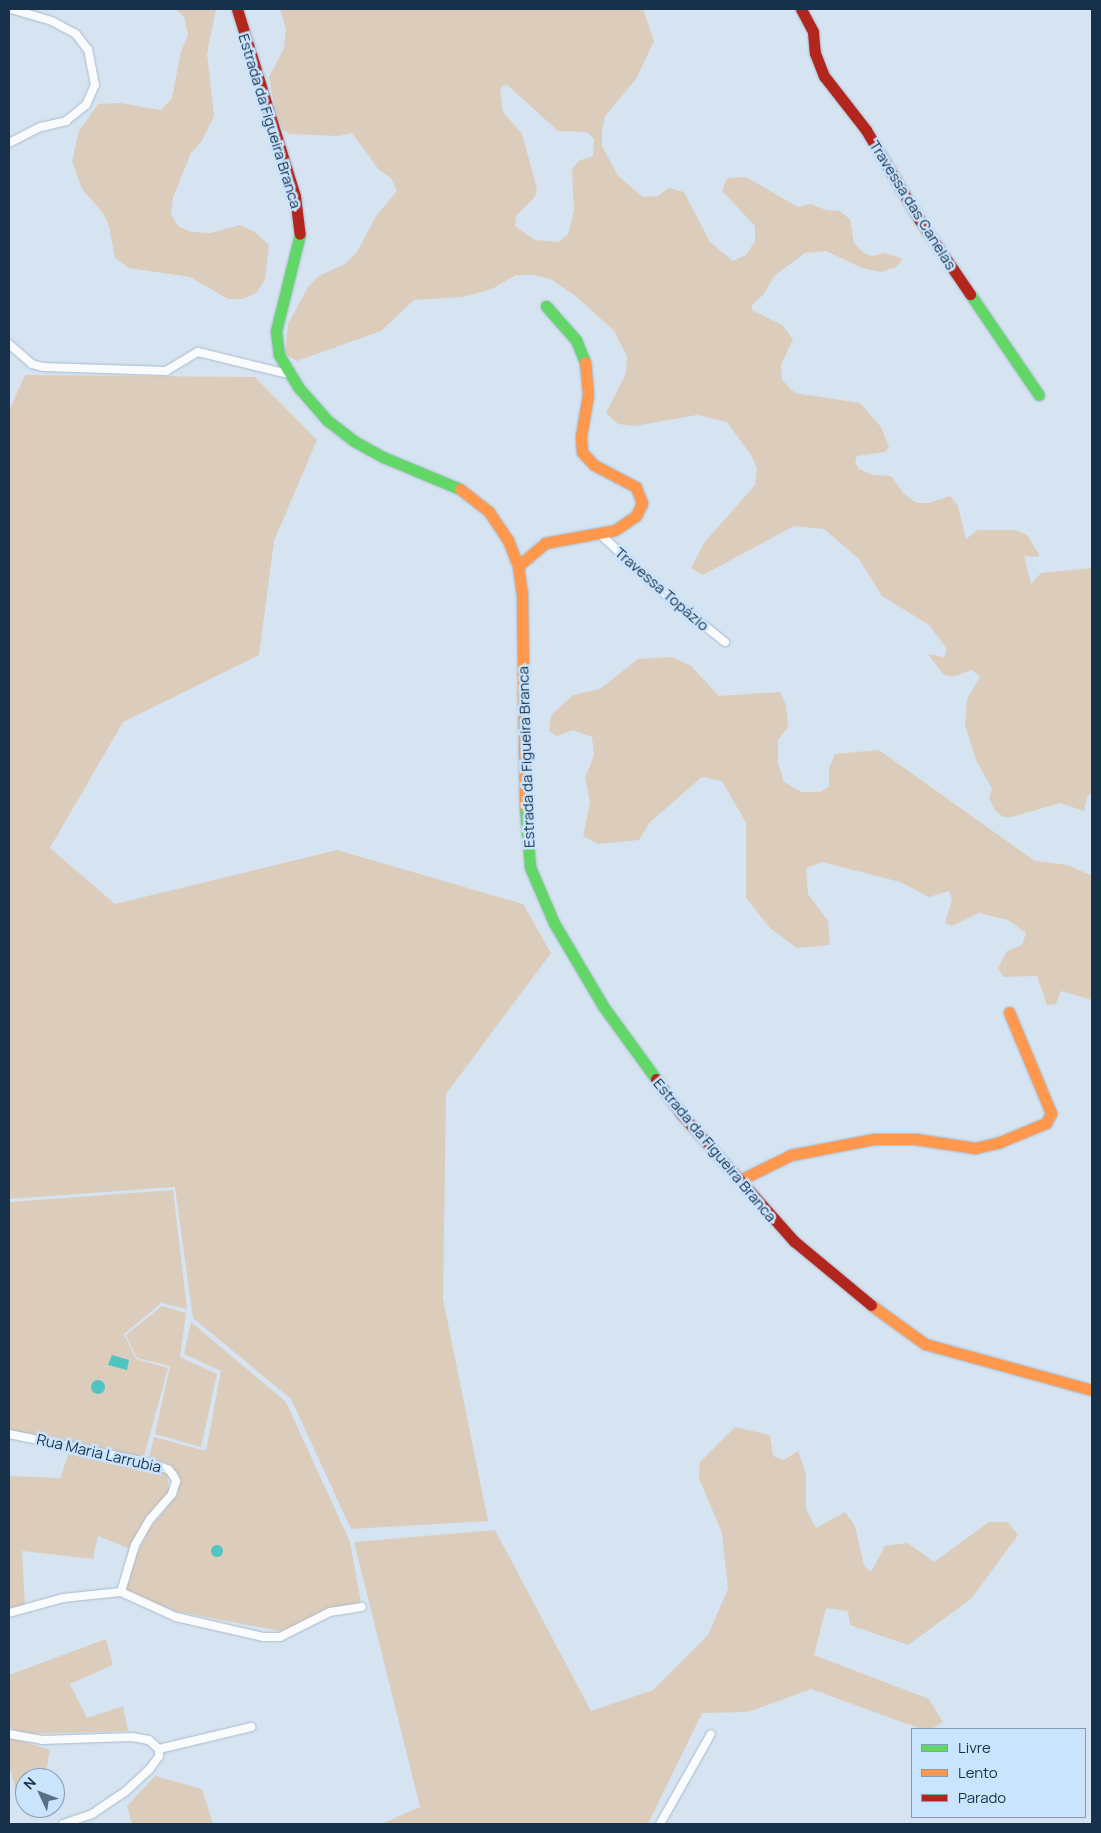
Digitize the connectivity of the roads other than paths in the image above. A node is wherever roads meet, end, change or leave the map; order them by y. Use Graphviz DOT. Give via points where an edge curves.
graph roads {
  1 [pos="11,9"];
  2 [pos="237,9"];
  3 [pos="801,9"];
  4 [pos="9,143"];
  5 [pos="546,306"];
  6 [pos="9,344"];
  7 [pos="288,374"];
  8 [pos="1040,395"];
  9 [pos="601,535"];
  10 [pos="518,566"];
  11 [pos="724,642"];
  12 [pos="1009,1012"];
  13 [pos="740,1180"];
  14 [pos="1092,1390"];
  15 [pos="9,1434"];
  16 [pos="121,1592"];
  17 [pos="362,1607"];
  18 [pos="9,1613"];
  19 [pos="251,1727"];
  20 [pos="9,1734"];
  21 [pos="711,1734"];
  22 [pos="160,1749"];
  23 [pos="63,1824"];
  24 [pos="660,1824"];
  1 -- 4 [label="street" via="52,21 76,34 88,50 95,85 86,105 66,121 41,127"];
  2 -- 7 [label="main road, Estrada da Figueira Branca" via="295,196 300,236 276,330 279,355"];
  3 -- 8 [label="main road, Travessa das Canelas" via="813,32 815,53 824,76 866,130 919,220"];
  5 -- 9 [label="main road" via="576,340 587,366 588,395 580,436 582,452 594,464 636,487 640,496 641,508 636,516"];
  6 -- 7 [label="street" via="32,364 43,367 166,371 198,352"];
  7 -- 10 [label="main road, Estrada da Figueira Branca" via="327,420 354,441 383,457 462,490 476,500 500,525"];
  9 -- 10 [label="main road" via="562,538 545,543"];
  9 -- 11 [label="street, Travessa Topázio"];
  10 -- 13 [label="main road, Estrada da Figueira Branca" via="522,593 526,840 538,889 554,923 632,1048 682,1115"];
  12 -- 13 [label="main road" via="1044,1094 1050,1119 1000,1142 976,1148 916,1139 874,1139 792,1155"];
  13 -- 14 [label="main road, Estrada da Figueira Branca" via="817,1264 911,1337 938,1350"];
  15 -- 16 [label="street, Rua Maria Larrubia" via="152,1463 174,1474 176,1481 172,1494 150,1520 135,1545"];
  16 -- 17 [label="street" via="176,1617 263,1637 280,1637 330,1612"];
  16 -- 18 [label="street" via="63,1598"];
  19 -- 22 [label="street"];
  20 -- 22 [label="street" via="42,1740 132,1737 149,1740"];
  21 -- 24 [label="street"];
  22 -- 23 [label="street" via="149,1770 124,1792 92,1814"];
}
